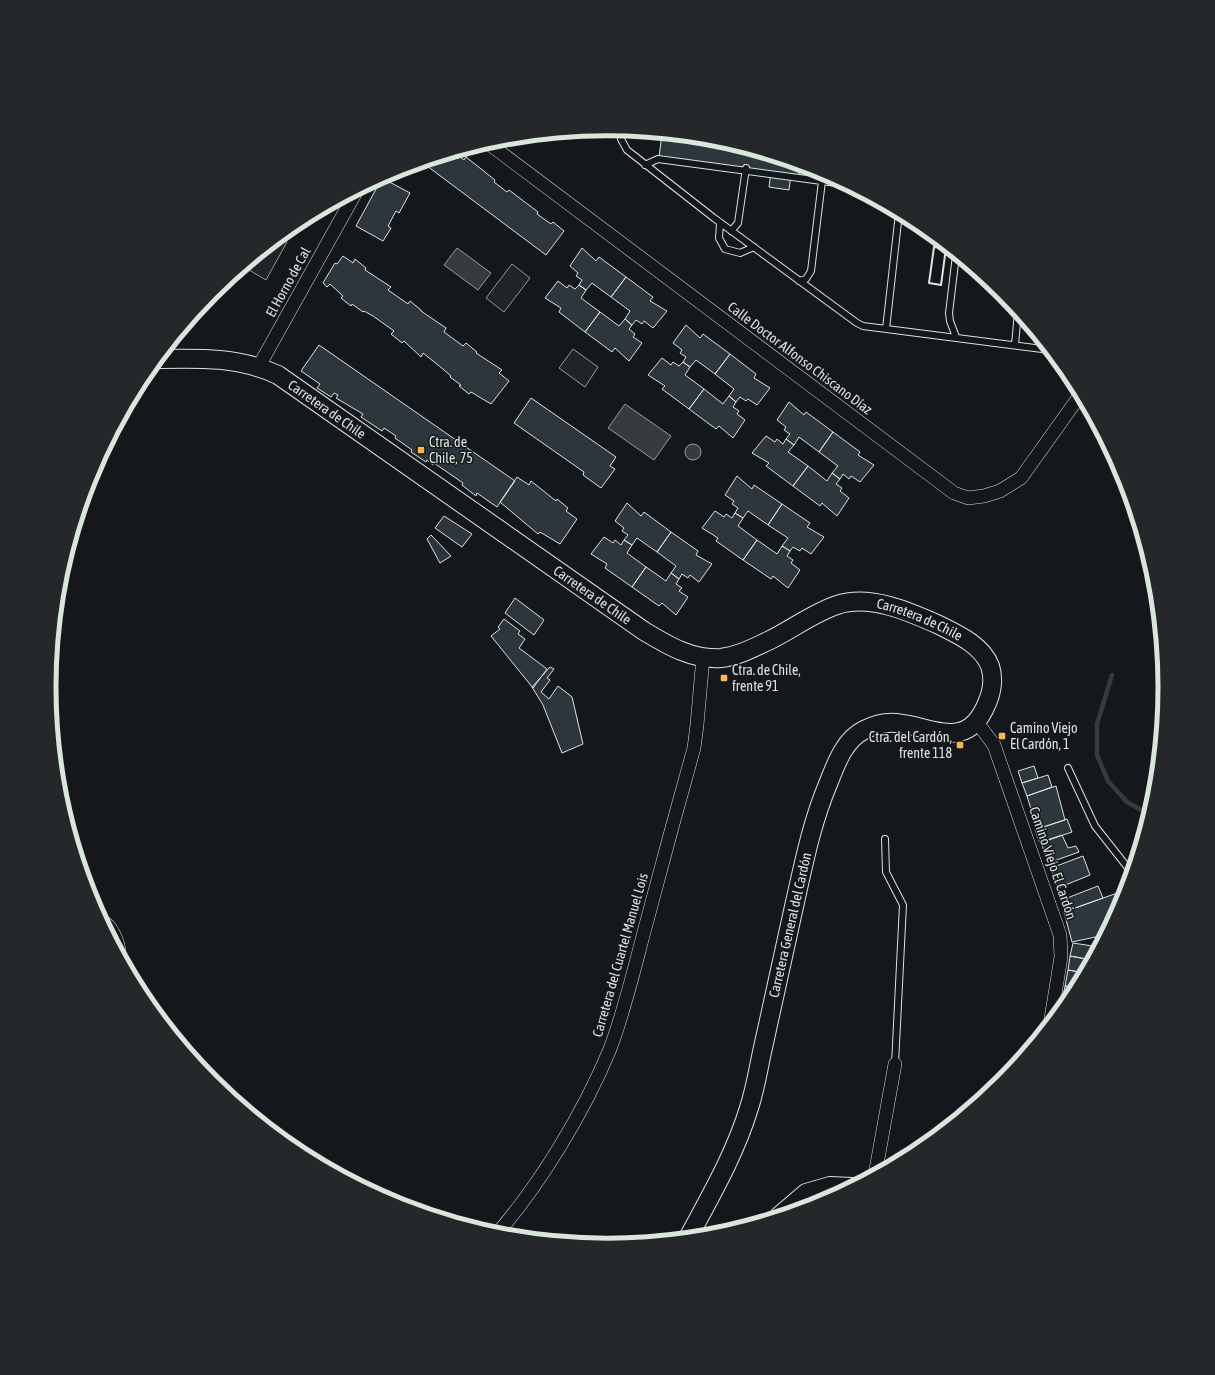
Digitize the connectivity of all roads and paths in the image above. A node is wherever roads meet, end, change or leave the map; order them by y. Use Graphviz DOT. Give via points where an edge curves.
graph roads {
  1 [pos="621,136"];
  2 [pos="495,148"];
  3 [pos="645,165"];
  4 [pos="746,168"];
  5 [pos="822,179"];
  6 [pos="827,182"];
  7 [pos="352,199"];
  8 [pos="898,219"];
  9 [pos="720,223"];
  10 [pos="731,231"];
  11 [pos="754,247"];
  12 [pos="955,260"];
  13 [pos="799,281"];
  14 [pos="1017,319"];
  15 [pos="886,329"];
  16 [pos="956,337"];
  17 [pos="1014,345"];
  18 [pos="1043,349"];
  19 [pos="165,359"];
  20 [pos="259,366"];
  21 [pos="1077,399"];
  22 [pos="703,657"];
  23 [pos="976,721"];
  24 [pos="1068,768"];
  25 [pos="885,839"];
  26 [pos="1129,869"];
  27 [pos="1059,1004"];
  28 [pos="895,1064"];
  29 [pos="876,1169"];
  30 [pos="841,1187"];
  31 [pos="787,1209"];
  32 [pos="501,1228"];
  33 [pos="691,1232"];
  1 -- 3 [label="lane" via="627,150"];
  2 -- 21 [label="street, Calle Doctor Alfonso Chiscano Díaz" via="954,493 968,498 984,496 1000,491 1021,478"];
  3 -- 6 [label="lane" via="658,159"];
  3 -- 9 [label="lane"];
  4 -- 10 [label="lane" via="738,223"];
  5 -- 13 [label="lane" via="810,272 806,279"];
  7 -- 20 [label="street, El Horno de Cal"];
  8 -- 15 [label="lane"];
  9 -- 10 [label="lane"];
  9 -- 11 [label="lane" via="719,238 725,249 740,253"];
  10 -- 11 [label="lane"];
  11 -- 13 [label="lane"];
  12 -- 16 [label="lane" via="949,312"];
  13 -- 15 [label="lane" via="857,323"];
  14 -- 17 [label="lane"];
  15 -- 16 [label="lane"];
  16 -- 17 [label="lane"];
  17 -- 18 [label="lane"];
  19 -- 20 [label="street, Carretera de Chile" via="213,359"];
  20 -- 22 [label="street, Carretera de Chile" via="278,375 644,631 675,649"];
  22 -- 23 [label="street, Carretera de Chile" via="723,657 742,653 838,605 876,604 923,618 957,634 982,652 989,663 992,683 985,709"];
  22 -- 32 [label="street, Carretera del Cuartel Manuel Lois" via="694,748 610,1049 555,1155"];
  23 -- 27 [label="street, Camino Viejo El Cardón" via="994,745 1060,935"];
  23 -- 33 [label="street, Carretera General del Cardón" via="965,730 948,734 898,723 878,725 854,736 841,753 825,791 806,852 750,1106 732,1157"];
  24 -- 26 [label="lane" via="1095,826"];
  25 -- 28 [label="lane" via="886,872 903,905"];
  28 -- 29 [label="street"];
  30 -- 31 [label="street" via="830,1186 806,1193"];
}
